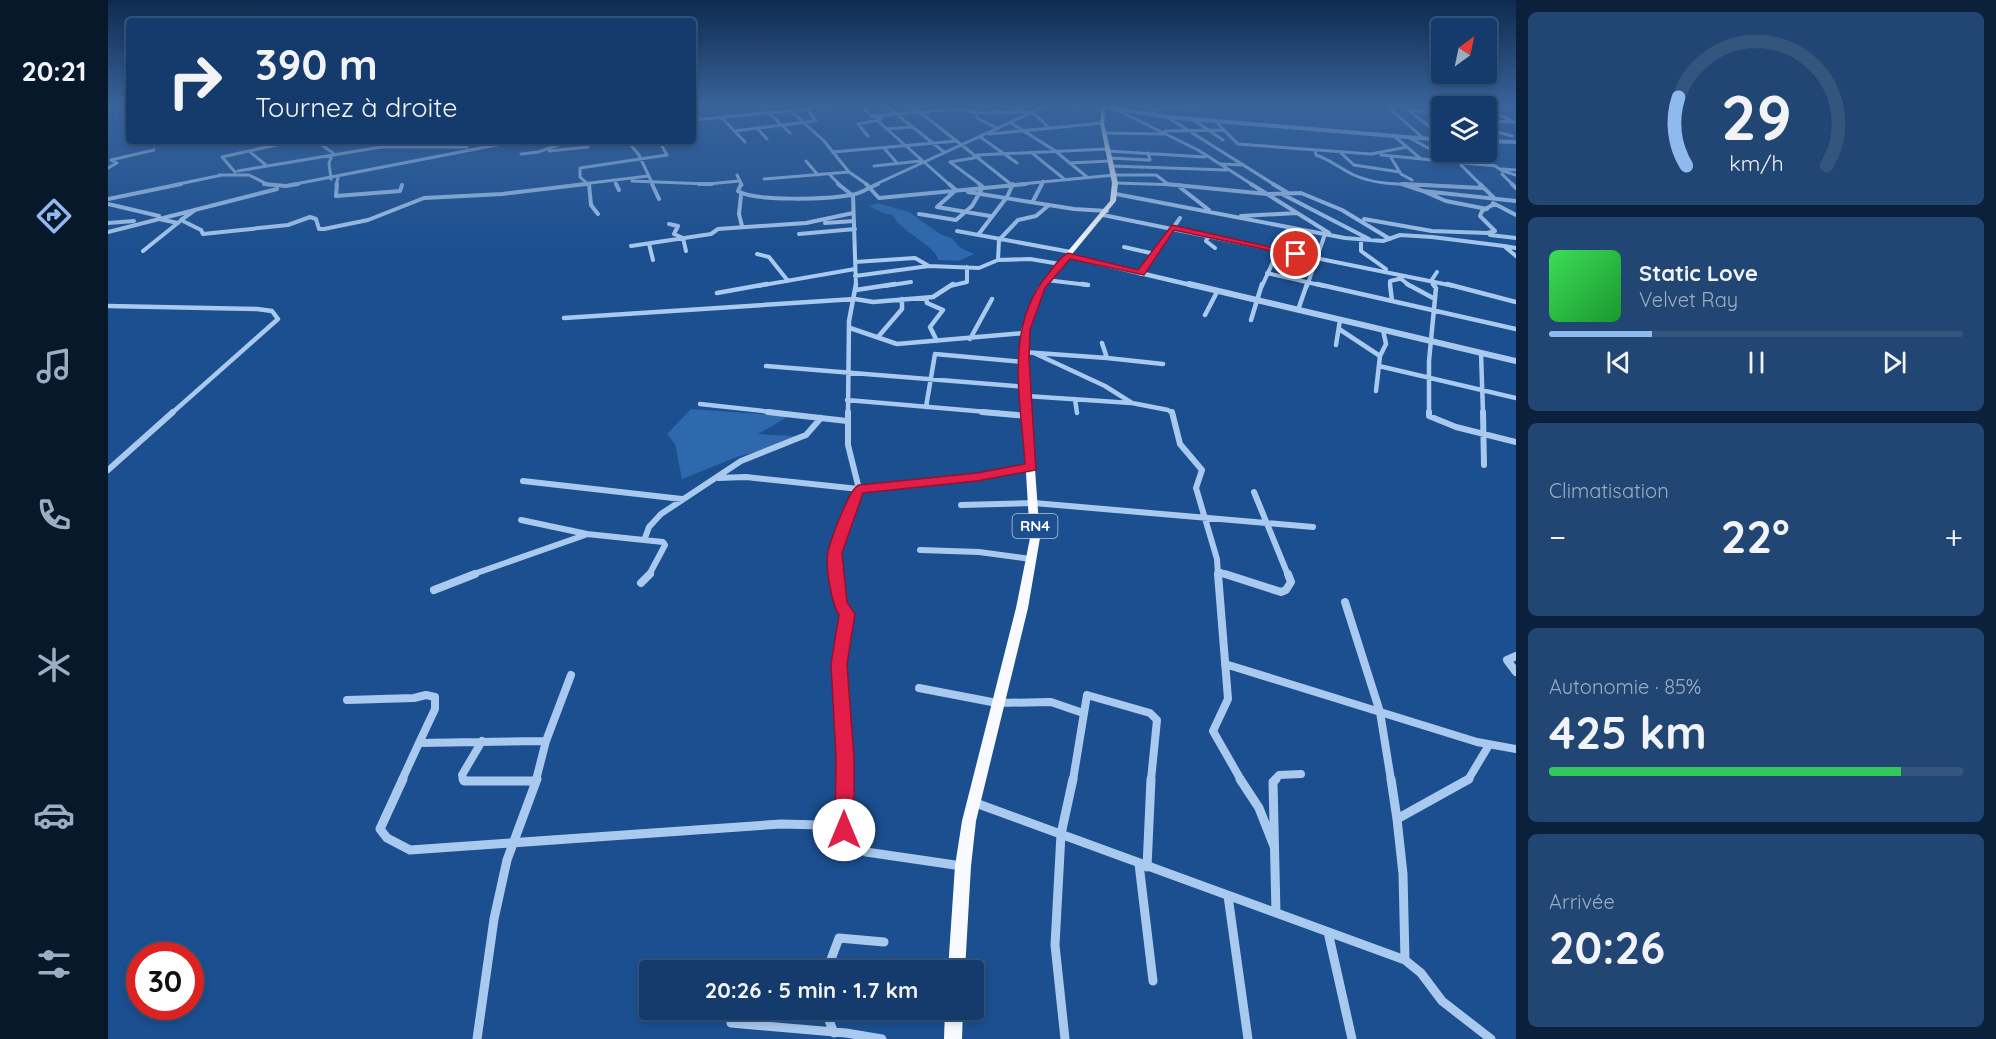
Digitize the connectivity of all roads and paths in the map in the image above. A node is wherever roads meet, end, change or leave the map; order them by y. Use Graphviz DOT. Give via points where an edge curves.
graph roads {
  1 [pos="137,153"];
  2 [pos="238,153"];
  3 [pos="252,153"];
  4 [pos="331,153"];
  5 [pos="333,153"];
  6 [pos="450,153"];
  7 [pos="525,153"];
  8 [pos="638,153"];
  9 [pos="666,153"];
  10 [pos="834,153"];
  11 [pos="888,153"];
  12 [pos="915,153"];
  13 [pos="941,153"];
  14 [pos="975,153"];
  15 [pos="1025,153"];
  16 [pos="1032,153"];
  17 [pos="1058,153"];
  18 [pos="1066,153"];
  19 [pos="1108,153"];
  20 [pos="1147,153"];
  21 [pos="1148,153"];
  22 [pos="1155,153"];
  23 [pos="1203,153"];
  24 [pos="1226,153"];
  25 [pos="1318,153"];
  26 [pos="1341,153"];
  27 [pos="1363,153"];
  28 [pos="1415,153"];
  29 [pos="521,154"];
  30 [pos="1371,154"];
  31 [pos="1004,155"];
  32 [pos="978,156"];
  33 [pos="1390,156"];
  34 [pos="1208,157"];
  35 [pos="640,158"];
  36 [pos="109,159"];
  37 [pos="1329,159"];
  38 [pos="1421,159"];
  39 [pos="806,161"];
  40 [pos="924,161"];
  41 [pos="1350,162"];
  42 [pos="1465,162"];
  43 [pos="1472,162"];
  44 [pos="1489,162"];
  45 [pos="896,163"];
  46 [pos="1017,163"];
  47 [pos="1069,163"];
  48 [pos="1221,164"];
  49 [pos="1246,165"];
  50 [pos="1461,165"];
  51 [pos="267,166"];
  52 [pos="874,166"];
  53 [pos="914,167"];
  54 [pos="1111,167"];
  55 [pos="108,168"];
  56 [pos="1501,169"];
  57 [pos="1516,170"];
  58 [pos="1230,171"];
  59 [pos="235,172"];
  60 [pos="849,172"];
  61 [pos="1400,172"];
  62 [pos="888,173"];
  63 [pos="829,174"];
  64 [pos="219,175"];
  65 [pos="736,175"];
  66 [pos="818,175"];
  67 [pos="896,175"];
  68 [pos="1516,175"];
  69 [pos="648,176"];
  70 [pos="1087,177"];
  71 [pos="338,178"];
  72 [pos="1063,178"];
  73 [pos="331,179"];
  74 [pos="764,179"];
  75 [pos="616,180"];
  76 [pos="739,180"];
  77 [pos="1408,180"];
  78 [pos="1043,181"];
  79 [pos="589,183"];
  80 [pos="653,184"];
  81 [pos="1013,184"];
  82 [pos="1168,184"];
  83 [pos="1402,184"];
  84 [pos="402,185"];
  85 [pos="1176,185"];
  86 [pos="286,186"];
  87 [pos="983,187"];
  88 [pos="870,188"];
  89 [pos="1482,188"];
  90 [pos="1516,188"];
  91 [pos="619,190"];
  92 [pos="958,190"];
  93 [pos="1423,191"];
  94 [pos="981,193"];
  95 [pos="1289,193"];
  96 [pos="1267,194"];
  97 [pos="1281,194"];
  98 [pos="741,195"];
  99 [pos="853,195"];
  100 [pos="1007,197"];
  101 [pos="1486,198"];
  102 [pos="108,199"];
  103 [pos="659,199"];
  104 [pos="1494,199"];
  105 [pos="1033,201"];
  106 [pos="1278,201"];
  107 [pos="1516,201"];
  108 [pos="1294,202"];
  109 [pos="108,204"];
  110 [pos="1494,204"];
  111 [pos="1049,205"];
  112 [pos="1488,209"];
  113 [pos="195,210"];
  114 [pos="966,212"];
  115 [pos="1210,212"];
  116 [pos="853,213"];
  117 [pos="1105,213"];
  118 [pos="1297,213"];
  119 [pos="598,214"];
  120 [pos="919,214"];
  121 [pos="167,216"];
  122 [pos="990,216"];
  123 [pos="1236,216"];
  124 [pos="1516,216"];
  125 [pos="157,218"];
  126 [pos="1180,218"];
  127 [pos="1355,218"];
  128 [pos="180,221"];
  129 [pos="854,221"];
  130 [pos="819,222"];
  131 [pos="108,223"];
  132 [pos="669,224"];
  133 [pos="742,226"];
  134 [pos="1172,227"];
  135 [pos="1289,227"];
  136 [pos="855,229"];
  137 [pos="1419,229"];
  138 [pos="957,231"];
  139 [pos="1435,231"];
  140 [pos="108,232"];
  141 [pos="798,234"];
  142 [pos="978,234"];
  143 [pos="1325,234"];
  144 [pos="1487,234"];
  145 [pos="1209,235"];
  146 [pos="1333,236"];
  147 [pos="1431,236"];
  148 [pos="683,238"];
  149 [pos="1516,238"];
  150 [pos="1001,239"];
  151 [pos="1390,239"];
  152 [pos="1361,240"];
  153 [pos="1372,241"];
  154 [pos="649,244"];
  155 [pos="631,246"];
  156 [pos="1504,246"];
  157 [pos="1124,247"];
  158 [pos="1215,248"];
  159 [pos="1516,248"];
  160 [pos="1278,250"];
  161 [pos="143,251"];
  162 [pos="686,251"];
  163 [pos="758,254"];
  164 [pos="1155,255"];
  165 [pos="1516,256"];
  166 [pos="1067,257"];
  167 [pos="1315,257"];
  168 [pos="653,260"];
  169 [pos="998,260"];
  170 [pos="855,262"];
  171 [pos="929,267"];
  172 [pos="967,267"];
  173 [pos="855,269"];
  174 [pos="843,272"];
  175 [pos="1437,272"];
  176 [pos="1267,273"];
  177 [pos="1394,273"];
  178 [pos="1141,274"];
  179 [pos="855,275"];
  180 [pos="1399,279"];
  181 [pos="1046,280"];
  182 [pos="788,281"];
  183 [pos="1431,281"];
  184 [pos="912,282"];
  185 [pos="1306,282"];
  186 [pos="1088,285"];
  187 [pos="856,290"];
  188 [pos="717,292"];
  189 [pos="1217,292"];
  190 [pos="926,297"];
  191 [pos="902,299"];
  192 [pos="992,299"];
  193 [pos="1435,299"];
  194 [pos="855,300"];
  195 [pos="1256,300"];
  196 [pos="1392,301"];
  197 [pos="1516,302"];
  198 [pos="108,306"];
  199 [pos="1298,310"];
  200 [pos="1433,310"];
  201 [pos="1205,315"];
  202 [pos="564,318"];
  203 [pos="1251,320"];
  204 [pos="1340,320"];
  205 [pos="850,328"];
  206 [pos="1339,329"];
  207 [pos="1516,329"];
  208 [pos="1383,330"];
  209 [pos="1024,333"];
  210 [pos="878,337"];
  211 [pos="970,339"];
  212 [pos="937,341"];
  213 [pos="1431,341"];
  214 [pos="1102,343"];
  215 [pos="1336,345"];
  216 [pos="1481,353"];
  217 [pos="1027,356"];
  218 [pos="1380,356"];
  219 [pos="1107,358"];
  220 [pos="1516,361"];
  221 [pos="1163,364"];
  222 [pos="766,366"];
  223 [pos="1379,366"];
  224 [pos="850,371"];
  225 [pos="1431,377"];
  226 [pos="929,378"];
  227 [pos="1481,389"];
  228 [pos="1026,391"];
  229 [pos="1376,391"];
  230 [pos="1074,399"];
  231 [pos="1516,399"];
  232 [pos="848,400"];
  233 [pos="1132,403"];
  234 [pos="700,404"];
  235 [pos="926,407"];
  236 [pos="1077,414"];
  237 [pos="1028,416"];
  238 [pos="821,418"];
  239 [pos="847,421"];
  240 [pos="1483,433"];
  241 [pos="1516,442"];
  242 [pos="1484,465"];
  243 [pos="1032,467"];
  244 [pos="108,470"];
  245 [pos="718,478"];
  246 [pos="523,481"];
  247 [pos="859,489"];
  248 [pos="1254,492"];
  249 [pos="682,499"];
  250 [pos="1034,503"];
  251 [pos="961,505"];
  252 [pos="1204,519"];
  253 [pos="521,520"];
  254 [pos="1268,524"];
  255 [pos="1313,527"];
  256 [pos="588,534"];
  257 [pos="645,538"];
  258 [pos="920,550"];
  259 [pos="1031,559"];
  260 [pos="1218,571"];
  261 [pos="641,583"];
  262 [pos="434,590"];
  263 [pos="1345,602"];
  264 [pos="1516,656"];
  265 [pos="1225,664"];
  266 [pos="1516,672"];
  267 [pos="572,675"];
  268 [pos="919,688"];
  269 [pos="347,700"];
  270 [pos="998,704"];
  271 [pos="1380,712"];
  272 [pos="1083,713"];
  273 [pos="482,741"];
  274 [pos="546,741"];
  275 [pos="419,743"];
  276 [pos="1489,745"];
  277 [pos="1516,749"];
  278 [pos="1301,774"];
  279 [pos="536,781"];
  280 [pos="973,802"];
  281 [pos="1397,819"];
  282 [pos="844,830"];
  283 [pos="1061,834"];
  284 [pos="511,845"];
  285 [pos="1274,846"];
  286 [pos="963,866"];
  287 [pos="1143,866"];
  288 [pos="1228,896"];
  289 [pos="1276,913"];
  290 [pos="1328,932"];
  291 [pos="884,942"];
  292 [pos="830,960"];
  293 [pos="957,960"];
  294 [pos="1405,960"];
  295 [pos="1153,981"];
  296 [pos="829,1020"];
  297 [pos="954,1020"];
  298 [pos="731,1023"];
  299 [pos="834,1033"];
  300 [pos="845,1036"];
  301 [pos="477,1039"];
  302 [pos="882,1039"];
  303 [pos="953,1039"];
  304 [pos="1065,1039"];
  305 [pos="1248,1039"];
  306 [pos="1352,1039"];
  307 [pos="1491,1039"];
  1 -- 36 [label="street"];
  2 -- 59 [label="street" via="222,157"];
  3 -- 51 [label="street"];
  4 -- 51 [label="street"];
  5 -- 73 [label="street" via="329,163"];
  6 -- 71 [label="street"];
  7 -- 29 [label="street"];
  8 -- 35 [label="street"];
  9 -- 35 [label="street"];
  10 -- 60 [label="street"];
  11 -- 45 [label="street"];
  12 -- 40 [label="street"];
  13 -- 40 [label="street"];
  14 -- 32 [label="street"];
  15 -- 31 [label="street"];
  16 -- 72 [label="street"];
  17 -- 47 [label="street"];
  18 -- 54 [label="street"];
  19 -- 54 [label="highway"];
  20 -- 54 [label="street"];
  21 -- 54 [label="street" via="1150,160"];
  22 -- 34 [label="street"];
  23 -- 34 [label="street"];
  24 -- 49 [label="street"];
  25 -- 37 [label="street"];
  26 -- 41 [label="street"];
  27 -- 30 [label="street"];
  28 -- 38 [label="street"];
  30 -- 33 [label="street"];
  31 -- 32 [label="street"];
  31 -- 46 [label="street"];
  32 -- 81 [label="street"];
  32 -- 87 [label="street" via="950,162"];
  33 -- 38 [label="street"];
  33 -- 61 [label="street"];
  34 -- 48 [label="street"];
  35 -- 69 [label="street"];
  35 -- 79 [label="street" via="582,167 580,177"];
  36 -- 55 [label="street" via="117,162"];
  37 -- 41 [label="street"];
  37 -- 83 [label="street" via="1354,176"];
  38 -- 50 [label="street"];
  39 -- 66 [label="street"];
  40 -- 45 [label="street"];
  40 -- 53 [label="street"];
  40 -- 92 [label="street"];
  41 -- 61 [label="street"];
  42 -- 50 [label="street"];
  43 -- 56 [label="street"];
  44 -- 56 [label="street"];
  45 -- 52 [label="street"];
  45 -- 53 [label="street"];
  47 -- 54 [label="street"];
  47 -- 70 [label="street"];
  48 -- 49 [label="street"];
  48 -- 58 [label="street"];
  49 -- 95 [label="street"];
  50 -- 89 [label="street"];
  51 -- 59 [label="street"];
  53 -- 67 [label="street"];
  54 -- 58 [label="street"];
  54 -- 70 [label="street"];
  54 -- 82 [label="street"];
  54 -- 82 [label="street" via="1156,175"];
  54 -- 115 [label="street"];
  54 -- 117 [label="highway, RN4"];
  56 -- 57 [label="street"];
  56 -- 68 [label="street"];
  56 -- 90 [label="street"];
  58 -- 96 [label="street"];
  59 -- 64 [label="street"];
  60 -- 63 [label="street"];
  60 -- 88 [label="street"];
  61 -- 77 [label="street"];
  62 -- 67 [label="street"];
  63 -- 66 [label="street"];
  63 -- 99 [label="street"];
  64 -- 86 [label="street" via="249,175 269,185"];
  64 -- 102 [label="street"];
  65 -- 76 [label="street"];
  66 -- 74 [label="street"];
  67 -- 88 [label="street"];
  69 -- 75 [label="street"];
  69 -- 80 [label="street"];
  70 -- 72 [label="street"];
  71 -- 73 [label="street"];
  71 -- 84 [label="street" via="336,196 400,191"];
  72 -- 78 [label="street"];
  73 -- 86 [label="street"];
  75 -- 79 [label="street"];
  75 -- 80 [label="street"];
  75 -- 91 [label="street"];
  76 -- 80 [label="street" via="719,184"];
  76 -- 98 [label="street"];
  77 -- 83 [label="street"];
  77 -- 89 [label="street"];
  78 -- 81 [label="street"];
  78 -- 105 [label="street"];
  79 -- 119 [label="street" via="591,205"];
  79 -- 128 [label="street" via="502,194 434,196 368,220 324,229 312,217 288,225 203,234"];
  80 -- 103 [label="street"];
  81 -- 87 [label="street"];
  81 -- 100 [label="street"];
  82 -- 85 [label="street"];
  83 -- 93 [label="street"];
  85 -- 96 [label="street"];
  85 -- 115 [label="street"];
  86 -- 113 [label="street"];
  87 -- 92 [label="street"];
  87 -- 94 [label="street"];
  88 -- 92 [label="street" via="879,198"];
  88 -- 99 [label="street"];
  89 -- 104 [label="street"];
  92 -- 94 [label="street"];
  92 -- 114 [label="street" via="936,207"];
  93 -- 101 [label="street"];
  93 -- 112 [label="street" via="1442,202"];
  94 -- 100 [label="street"];
  94 -- 114 [label="street"];
  95 -- 97 [label="street"];
  95 -- 127 [label="street" via="1303,194"];
  96 -- 97 [label="street"];
  96 -- 106 [label="street"];
  97 -- 108 [label="street"];
  98 -- 99 [label="street" via="789,199"];
  98 -- 133 [label="street"];
  99 -- 116 [label="street"];
  100 -- 105 [label="street"];
  100 -- 122 [label="street"];
  101 -- 104 [label="street"];
  101 -- 110 [label="street"];
  104 -- 107 [label="street"];
  105 -- 111 [label="street"];
  106 -- 108 [label="street"];
  106 -- 118 [label="street"];
  108 -- 153 [label="street"];
  109 -- 121 [label="street"];
  110 -- 112 [label="street"];
  110 -- 124 [label="street"];
  111 -- 117 [label="street"];
  111 -- 150 [label="street" via="1037,215 1018,220"];
  112 -- 144 [label="street" via="1480,216 1495,231"];
  113 -- 121 [label="street"];
  113 -- 128 [label="street"];
  114 -- 120 [label="street" via="956,220"];
  114 -- 122 [label="street"];
  115 -- 123 [label="street"];
  116 -- 129 [label="street"];
  116 -- 130 [label="street"];
  117 -- 134 [label="street"];
  117 -- 166 [label="highway, RN4"];
  118 -- 123 [label="street"];
  118 -- 146 [label="street"];
  121 -- 125 [label="street"];
  122 -- 142 [label="street"];
  123 -- 135 [label="street"];
  125 -- 128 [label="street"];
  125 -- 131 [label="street"];
  125 -- 140 [label="street"];
  126 -- 134 [label="street"];
  127 -- 137 [label="street"];
  127 -- 151 [label="street"];
  128 -- 161 [label="street"];
  129 -- 130 [label="street"];
  129 -- 136 [label="street"];
  130 -- 133 [label="street"];
  132 -- 148 [label="street" via="678,226 675,236"];
  133 -- 148 [label="street"];
  134 -- 145 [label="street"];
  134 -- 164 [label="street"];
  135 -- 143 [label="street"];
  135 -- 160 [label="street"];
  136 -- 141 [label="street"];
  136 -- 170 [label="street"];
  137 -- 139 [label="street"];
  137 -- 147 [label="street"];
  138 -- 142 [label="street"];
  139 -- 144 [label="street"];
  139 -- 147 [label="street"];
  142 -- 150 [label="street"];
  143 -- 146 [label="street"];
  143 -- 167 [label="street"];
  144 -- 149 [label="street"];
  145 -- 158 [label="street" via="1206,241"];
  145 -- 160 [label="street"];
  146 -- 152 [label="street"];
  147 -- 151 [label="street" via="1400,235"];
  147 -- 156 [label="street"];
  148 -- 154 [label="street"];
  148 -- 162 [label="street"];
  150 -- 166 [label="street"];
  150 -- 169 [label="street" via="997,245"];
  151 -- 153 [label="street"];
  152 -- 153 [label="street"];
  152 -- 177 [label="street" via="1361,251"];
  154 -- 155 [label="street"];
  154 -- 168 [label="street"];
  156 -- 159 [label="street"];
  156 -- 165 [label="street"];
  157 -- 164 [label="street"];
  160 -- 167 [label="street"];
  160 -- 176 [label="street"];
  163 -- 182 [label="street" via="769,257"];
  164 -- 178 [label="street"];
  166 -- 169 [label="street"];
  166 -- 178 [label="street"];
  166 -- 181 [label="highway, RN4"];
  167 -- 177 [label="street"];
  167 -- 185 [label="street"];
  169 -- 172 [label="street" via="988,266"];
  170 -- 171 [label="street" via="915,258"];
  170 -- 173 [label="street"];
  171 -- 172 [label="street"];
  171 -- 179 [label="street"];
  172 -- 190 [label="street" via="967,282 953,284 939,296"];
  173 -- 174 [label="street"];
  173 -- 179 [label="street"];
  174 -- 179 [label="street"];
  174 -- 182 [label="street"];
  175 -- 183 [label="street"];
  176 -- 185 [label="street"];
  176 -- 195 [label="street"];
  177 -- 180 [label="street"];
  177 -- 183 [label="street"];
  178 -- 189 [label="street"];
  179 -- 187 [label="street"];
  180 -- 193 [label="street"];
  180 -- 196 [label="street" via="1390,280"];
  181 -- 186 [label="street"];
  181 -- 209 [label="highway, RN4"];
  182 -- 188 [label="street"];
  183 -- 193 [label="street" via="1436,286"];
  183 -- 197 [label="street"];
  184 -- 187 [label="street"];
  185 -- 196 [label="street"];
  185 -- 199 [label="street"];
  187 -- 194 [label="street"];
  189 -- 195 [label="street"];
  189 -- 201 [label="street"];
  190 -- 191 [label="street"];
  190 -- 212 [label="street" via="927,303 943,310 930,327"];
  191 -- 194 [label="street"];
  191 -- 210 [label="street" via="902,309"];
  192 -- 211 [label="street"];
  193 -- 200 [label="street"];
  194 -- 202 [label="street"];
  194 -- 205 [label="street"];
  195 -- 199 [label="street"];
  195 -- 203 [label="street"];
  196 -- 200 [label="street"];
  198 -- 244 [label="street" via="263,310 274,313 278,319"];
  199 -- 204 [label="street"];
  200 -- 207 [label="street"];
  200 -- 213 [label="street"];
  204 -- 206 [label="street"];
  204 -- 208 [label="street"];
  205 -- 210 [label="street"];
  205 -- 224 [label="street"];
  206 -- 215 [label="street"];
  206 -- 218 [label="street"];
  208 -- 213 [label="street"];
  208 -- 218 [label="street" via="1385,348"];
  209 -- 211 [label="street"];
  209 -- 217 [label="highway, RN4"];
  210 -- 212 [label="street" via="897,344"];
  211 -- 212 [label="street"];
  213 -- 216 [label="street"];
  213 -- 225 [label="street"];
  214 -- 219 [label="street"];
  216 -- 220 [label="street"];
  216 -- 227 [label="street"];
  217 -- 219 [label="street"];
  217 -- 226 [label="street" via="935,354"];
  217 -- 228 [label="highway, RN4"];
  217 -- 233 [label="street" via="1105,386"];
  218 -- 223 [label="street"];
  219 -- 221 [label="street"];
  222 -- 224 [label="street"];
  223 -- 225 [label="street"];
  223 -- 229 [label="street"];
  224 -- 226 [label="street"];
  224 -- 232 [label="street"];
  225 -- 227 [label="street"];
  225 -- 240 [label="street" via="1429,416"];
  226 -- 228 [label="street"];
  226 -- 235 [label="street"];
  227 -- 231 [label="street"];
  227 -- 240 [label="street"];
  228 -- 230 [label="street"];
  228 -- 237 [label="highway, RN4"];
  230 -- 233 [label="street"];
  230 -- 236 [label="street"];
  232 -- 235 [label="street"];
  232 -- 239 [label="street"];
  233 -- 252 [label="street" via="1172,412 1180,444 1202,470 1196,488"];
  234 -- 238 [label="street"];
  235 -- 237 [label="street"];
  237 -- 243 [label="highway, RN4"];
  238 -- 239 [label="street"];
  238 -- 245 [label="street" via="806,435 741,461"];
  239 -- 247 [label="street" via="849,455"];
  240 -- 241 [label="street"];
  240 -- 242 [label="street"];
  243 -- 247 [label="street"];
  243 -- 250 [label="highway, RN4"];
  245 -- 247 [label="street" via="746,477"];
  245 -- 249 [label="street"];
  246 -- 249 [label="street"];
  247 -- 282 [label="street" via="835,553 840,603 847,614 839,664 845,758"];
  248 -- 254 [label="street"];
  249 -- 257 [label="street" via="655,519"];
  250 -- 251 [label="street"];
  250 -- 252 [label="street"];
  250 -- 259 [label="highway, RN4"];
  252 -- 254 [label="street"];
  252 -- 260 [label="street"];
  253 -- 256 [label="street"];
  254 -- 255 [label="street"];
  254 -- 260 [label="street" via="1291,582 1286,590 1262,587"];
  256 -- 257 [label="street"];
  256 -- 262 [label="street"];
  257 -- 261 [label="street" via="665,545"];
  258 -- 259 [label="street"];
  259 -- 270 [label="highway, RN4"];
  260 -- 265 [label="street"];
  263 -- 271 [label="street"];
  264 -- 266 [label="street" via="1508,660"];
  265 -- 271 [label="street"];
  265 -- 285 [label="street" via="1227,706 1213,731 1251,794"];
  267 -- 274 [label="street"];
  268 -- 270 [label="street"];
  269 -- 275 [label="street" via="435,697 435,709"];
  270 -- 272 [label="street" via="1041,701"];
  270 -- 280 [label="highway, RN4"];
  271 -- 276 [label="street"];
  271 -- 281 [label="street"];
  272 -- 283 [label="street"];
  272 -- 287 [label="street" via="1087,695 1150,713 1157,720"];
  273 -- 274 [label="street"];
  273 -- 275 [label="street"];
  273 -- 279 [label="street" via="462,775 464,781"];
  274 -- 279 [label="street"];
  275 -- 284 [label="street" via="382,822 383,835 410,850"];
  276 -- 277 [label="street"];
  276 -- 281 [label="street" via="1467,781"];
  278 -- 285 [label="street" via="1279,775 1273,782"];
  279 -- 284 [label="street"];
  280 -- 283 [label="street"];
  280 -- 286 [label="highway, RN4"];
  281 -- 294 [label="street"];
  282 -- 284 [label="street" via="781,824"];
  282 -- 286 [label="street" via="854,846 866,852"];
  283 -- 287 [label="street"];
  283 -- 304 [label="street" via="1054,945"];
  284 -- 301 [label="street" via="494,919"];
  285 -- 289 [label="street"];
  286 -- 293 [label="highway, RN4"];
  287 -- 288 [label="street"];
  287 -- 295 [label="street"];
  288 -- 289 [label="street"];
  288 -- 305 [label="street"];
  289 -- 290 [label="street"];
  290 -- 294 [label="street"];
  290 -- 306 [label="street"];
  291 -- 292 [label="street" via="839,938"];
  294 -- 307 [label="street" via="1421,969 1445,1003"];
  296 -- 299 [label="street"];
  297 -- 303 [label="highway"];
  298 -- 299 [label="street"];
  299 -- 300 [label="street"];
  300 -- 302 [label="street"];
}
